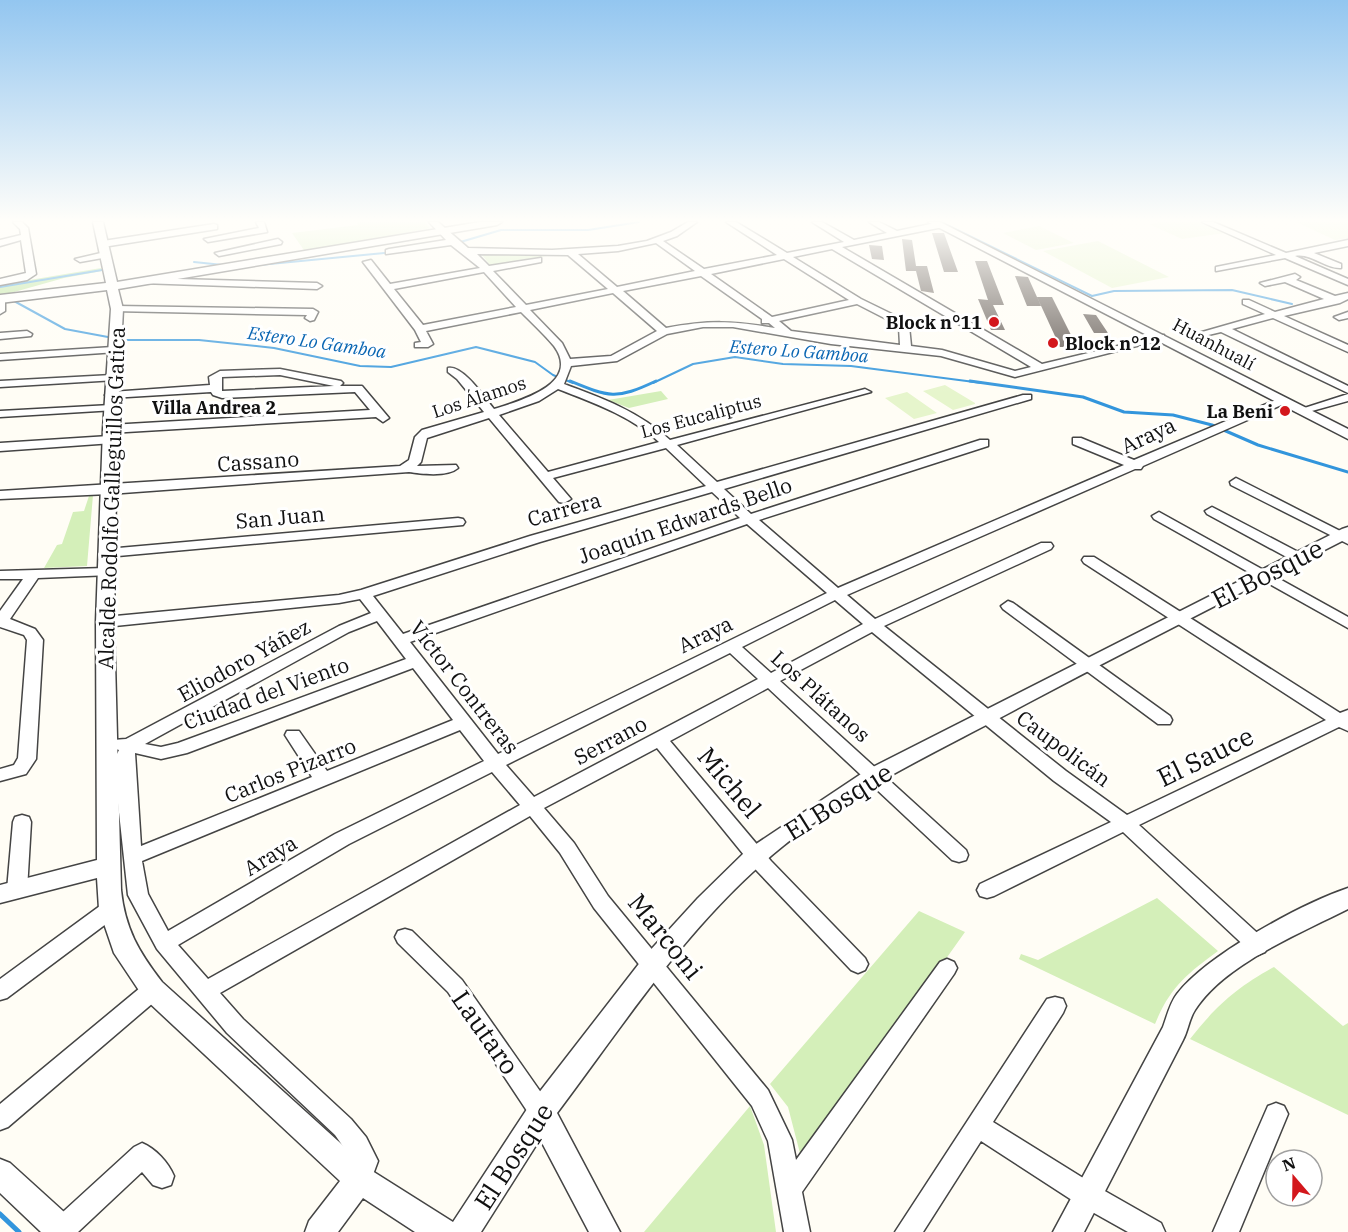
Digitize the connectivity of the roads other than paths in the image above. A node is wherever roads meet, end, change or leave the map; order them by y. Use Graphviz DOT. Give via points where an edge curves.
graph roads {
  1 [pos="111,279"];
  2 [pos="152,279"];
  3 [pos="299,279"];
  4 [pos="381,279"];
  5 [pos="429,279"];
  6 [pos="497,279"];
  7 [pos="602,279"];
  8 [pos="672,279"];
  9 [pos="713,279"];
  10 [pos="824,279"];
  11 [pos="890,279"];
  12 [pos="1047,279"];
  13 [pos="1283,279"];
  14 [pos="1287,279"];
  15 [pos="144,281"];
  16 [pos="1265,283"];
  17 [pos="113,286"];
  18 [pos="303,286"];
  19 [pos="317,286"];
  20 [pos="387,287"];
  21 [pos="615,291"];
  22 [pos="1348,296"];
  23 [pos="1335,300"];
  24 [pos="0,301"];
  25 [pos="858,301"];
  26 [pos="1246,302"];
  27 [pos="1348,306"];
  28 [pos="524,308"];
  29 [pos="117,309"];
  30 [pos="0,311"];
  31 [pos="1273,314"];
  32 [pos="310,318"];
  33 [pos="770,320"];
  34 [pos="745,326"];
  35 [pos="1222,328"];
  36 [pos="420,329"];
  37 [pos="664,331"];
  38 [pos="27,334"];
  39 [pos="790,334"];
  40 [pos="1200,334"];
  41 [pos="0,336"];
  42 [pos="1160,337"];
  43 [pos="115,342"];
  44 [pos="419,345"];
  45 [pos="906,348"];
  46 [pos="1348,348"];
  47 [pos="0,357"];
  48 [pos="1041,368"];
  49 [pos="452,370"];
  50 [pos="562,376"];
  51 [pos="112,378"];
  52 [pos="0,384"];
  53 [pos="216,388"];
  54 [pos="358,388"];
  55 [pos="1348,390"];
  56 [pos="865,392"];
  57 [pos="1027,397"];
  58 [pos="1348,398"];
  59 [pos="1282,401"];
  60 [pos="111,402"];
  61 [pos="1301,411"];
  62 [pos="491,412"];
  63 [pos="0,414"];
  64 [pos="110,435"];
  65 [pos="1348,435"];
  66 [pos="1077,441"];
  67 [pos="984,443"];
  68 [pos="668,444"];
  69 [pos="0,447"];
  70 [pos="1137,466"];
  71 [pos="408,468"];
  72 [pos="452,468"];
  73 [pos="546,476"];
  74 [pos="1236,482"];
  75 [pos="714,488"];
  76 [pos="109,490"];
  77 [pos="0,495"];
  78 [pos="564,499"];
  79 [pos="1212,511"];
  80 [pos="1160,516"];
  81 [pos="749,519"];
  82 [pos="458,522"];
  83 [pos="1346,536"];
  84 [pos="1046,546"];
  85 [pos="1297,557"];
  86 [pos="1089,560"];
  87 [pos="107,563"];
  88 [pos="34,574"];
  89 [pos="0,575"];
  90 [pos="1262,575"];
  91 [pos="364,594"];
  92 [pos="836,594"];
  93 [pos="1008,606"];
  94 [pos="381,614"];
  95 [pos="1178,617"];
  96 [pos="1,621"];
  97 [pos="105,622"];
  98 [pos="1348,622"];
  99 [pos="873,625"];
  100 [pos="401,640"];
  101 [pos="732,646"];
  102 [pos="417,661"];
  103 [pos="1086,664"];
  104 [pos="772,681"];
  105 [pos="985,716"];
  106 [pos="1164,720"];
  107 [pos="1346,720"];
  108 [pos="464,722"];
  109 [pos="292,735"];
  110 [pos="658,739"];
  111 [pos="105,741"];
  112 [pos="129,745"];
  113 [pos="494,762"];
  114 [pos="0,775"];
  115 [pos="874,775"];
  116 [pos="324,781"];
  117 [pos="531,807"];
  118 [pos="22,822"];
  119 [pos="1125,823"];
  120 [pos="959,855"];
  121 [pos="133,856"];
  122 [pos="755,856"];
  123 [pos="108,866"];
  124 [pos="987,890"];
  125 [pos="8,892"];
  126 [pos="1348,898"];
  127 [pos="111,909"];
  128 [pos="405,937"];
  129 [pos="164,944"];
  130 [pos="1258,946"];
  131 [pos="654,964"];
  132 [pos="858,964"];
  133 [pos="947,968"];
  134 [pos="153,990"];
  135 [pos="0,991"];
  136 [pos="204,992"];
  137 [pos="1055,1006"];
  138 [pos="541,1112"];
  139 [pos="1276,1114"];
  140 [pos="0,1119"];
  141 [pos="979,1126"];
  142 [pos="0,1173"];
  143 [pos="162,1176"];
  144 [pos="359,1179"];
  145 [pos="788,1191"];
  146 [pos="1087,1195"];
  147 [pos="63,1231"];
  148 [pos="320,1232"];
  149 [pos="442,1232"];
  150 [pos="464,1232"];
  151 [pos="605,1232"];
  152 [pos="797,1232"];
  153 [pos="909,1232"];
  154 [pos="1068,1232"];
  155 [pos="1152,1232"];
  156 [pos="1226,1232"];
  1 -- 17 [label="street, Alcalde Rodolfo Galleguillos Gatica"];
  2 -- 15 [label="street"];
  3 -- 18 [label="street"];
  4 -- 20 [label="street"];
  5 -- 20 [label="street"];
  6 -- 28 [label="street"];
  7 -- 21 [label="street"];
  8 -- 21 [label="street"];
  9 -- 33 [label="street"];
  10 -- 25 [label="street"];
  11 -- 48 [label="street"];
  12 -- 42 [label="street, Huanhualí"];
  13 -- 16 [label="street"];
  14 -- 23 [label="street"];
  15 -- 17 [label="street"];
  15 -- 18 [label="street"];
  17 -- 24 [label="street"];
  17 -- 29 [label="street, Alcalde Rodolfo Galleguillos Gatica"];
  18 -- 19 [label="street"];
  20 -- 36 [label="street"];
  21 -- 28 [label="street"];
  21 -- 37 [label="street"];
  22 -- 23 [label="street"];
  23 -- 27 [label="street"];
  23 -- 31 [label="street"];
  24 -- 30 [label="street"];
  25 -- 33 [label="street"];
  25 -- 45 [label="street" via="900,322"];
  26 -- 31 [label="street"];
  28 -- 36 [label="street"];
  28 -- 50 [label="street" via="565,356"];
  29 -- 32 [label="street" via="314,312"];
  29 -- 43 [label="street, Alcalde Rodolfo Galleguillos Gatica"];
  31 -- 35 [label="street"];
  31 -- 46 [label="street"];
  33 -- 34 [label="street"];
  33 -- 39 [label="street"];
  34 -- 37 [label="street, Los Álamos" via="703,324"];
  34 -- 39 [label="street, Los Álamos"];
  35 -- 40 [label="street"];
  35 -- 55 [label="street"];
  36 -- 44 [label="street" via="428,344"];
  37 -- 50 [label="street, Los Álamos" via="613,358"];
  38 -- 41 [label="street"];
  39 -- 45 [label="street, Los Álamos" via="831,342"];
  42 -- 48 [label="street, Los Álamos"];
  42 -- 59 [label="street, Huanhualí"];
  43 -- 47 [label="street"];
  43 -- 51 [label="street, Alcalde Rodolfo Galleguillos Gatica"];
  45 -- 48 [label="street, Los Álamos" via="959,356 1016,374"];
  49 -- 62 [label="street"];
  50 -- 62 [label="street, Los Álamos" via="532,399"];
  50 -- 68 [label="street, Caupolicán" via="639,420"];
  51 -- 52 [label="street"];
  51 -- 60 [label="street, Alcalde Rodolfo Galleguillos Gatica"];
  53 -- 54 [label="street" via="222,395"];
  53 -- 54 [label="street" via="215,377 220,374 280,372"];
  53 -- 60 [label="street"];
  54 -- 64 [label="street" via="382,417"];
  56 -- 68 [label="street, Los Eucaliptus"];
  57 -- 75 [label="street, Carrera"];
  58 -- 61 [label="street"];
  59 -- 61 [label="street, Huanhualí"];
  59 -- 70 [label="street, Araya"];
  60 -- 63 [label="street"];
  60 -- 64 [label="street, Alcalde Rodolfo Galleguillos Gatica"];
  61 -- 65 [label="street, Huanhualí"];
  62 -- 71 [label="street, Los Álamos" via="426,433 421,437 415,462"];
  62 -- 73 [label="street"];
  64 -- 69 [label="street"];
  64 -- 76 [label="street, Alcalde Rodolfo Galleguillos Gatica"];
  66 -- 70 [label="street"];
  67 -- 81 [label="street, Joaquín Edwards Bello"];
  68 -- 73 [label="street, Los Eucaliptus"];
  68 -- 75 [label="street, Caupolicán"];
  70 -- 92 [label="street, Araya"];
  71 -- 72 [label="street, Cassano"];
  71 -- 76 [label="street, Cassano"];
  73 -- 78 [label="street"];
  74 -- 83 [label="street"];
  75 -- 81 [label="street, Caupolicán"];
  75 -- 91 [label="street, Carrera"];
  76 -- 77 [label="street, Cassano"];
  76 -- 87 [label="street, Alcalde Rodolfo Galleguillos Gatica"];
  79 -- 85 [label="street"];
  80 -- 90 [label="street"];
  81 -- 92 [label="street, Caupolicán"];
  81 -- 100 [label="street, Joaquín Edwards Bello"];
  82 -- 87 [label="street, San Juan"];
  83 -- 85 [label="street, El Bosque"];
  84 -- 99 [label="street, Serrano"];
  85 -- 90 [label="street, El Bosque"];
  86 -- 95 [label="street"];
  87 -- 88 [label="street, San Juan"];
  87 -- 97 [label="street, Alcalde Rodolfo Galleguillos Gatica"];
  88 -- 89 [label="street, San Juan"];
  88 -- 96 [label="street"];
  90 -- 95 [label="street, El Bosque"];
  90 -- 98 [label="street"];
  91 -- 94 [label="street, Víctor Contreras"];
  91 -- 97 [label="street, Carrera"];
  92 -- 99 [label="street, Caupolicán"];
  92 -- 101 [label="street, Araya"];
  93 -- 103 [label="street"];
  94 -- 100 [label="street, Víctor Contreras"];
  94 -- 112 [label="street, Eliodoro Yáñez" via="334,634"];
  95 -- 103 [label="street, El Bosque"];
  95 -- 107 [label="street"];
  96 -- 114 [label="street" via="30,632 35,640 27,759 20,770"];
  97 -- 111 [label="street, Alcalde Rodolfo Galleguillos Gatica"];
  99 -- 104 [label="street, Serrano"];
  99 -- 105 [label="street, Caupolicán"];
  100 -- 102 [label="street, Víctor Contreras"];
  101 -- 104 [label="street, Los Plátanos"];
  101 -- 113 [label="street, Araya"];
  102 -- 108 [label="street, Víctor Contreras"];
  102 -- 112 [label="street, Ciudad del Viento" via="181,749 161,753"];
  103 -- 105 [label="street, El Bosque"];
  103 -- 106 [label="street"];
  104 -- 110 [label="street, Serrano"];
  104 -- 115 [label="street, Los Plátanos"];
  105 -- 115 [label="street, El Bosque"];
  105 -- 119 [label="street, Caupolicán"];
  107 -- 119 [label="street, El Sauce"];
  108 -- 113 [label="street, Víctor Contreras"];
  108 -- 116 [label="street, Carlos Pizarro"];
  109 -- 116 [label="street"];
  110 -- 117 [label="street, Serrano"];
  110 -- 122 [label="street, Michel"];
  111 -- 112 [label="street"];
  111 -- 123 [label="street, Alcalde Rodolfo Galleguillos Gatica"];
  112 -- 121 [label="street" via="125,756"];
  113 -- 117 [label="street, Víctor Contreras"];
  113 -- 129 [label="street, Araya" via="342,838"];
  115 -- 120 [label="street, Los Plátanos"];
  115 -- 122 [label="street, El Bosque"];
  116 -- 121 [label="street, Carlos Pizarro"];
  117 -- 131 [label="street, Marconi" via="567,848 601,902"];
  117 -- 136 [label="street, Serrano"];
  118 -- 125 [label="street"];
  119 -- 124 [label="street, El Sauce"];
  119 -- 130 [label="street, Caupolicán"];
  121 -- 129 [label="street" via="138,895"];
  122 -- 131 [label="street, El Bosque" via="706,904"];
  122 -- 132 [label="street, Michel"];
  123 -- 125 [label="street"];
  123 -- 127 [label="street, Alcalde Rodolfo Galleguillos Gatica"];
  126 -- 130 [label="street"];
  127 -- 134 [label="street, Alcalde Rodolfo Galleguillos Gatica" via="126,953"];
  127 -- 135 [label="street"];
  128 -- 138 [label="street, Lautaro" via="455,986"];
  129 -- 136 [label="street"];
  130 -- 146 [label="street" via="1217,972 1185,1003 1174,1032"];
  131 -- 138 [label="street, El Bosque"];
  131 -- 145 [label="street, Marconi" via="760,1098 780,1140"];
  133 -- 145 [label="street"];
  134 -- 140 [label="street"];
  134 -- 144 [label="street, Alcalde Rodolfo Galleguillos Gatica"];
  136 -- 144 [label="street" via="358,1145 366,1161"];
  137 -- 141 [label="street"];
  138 -- 150 [label="street, El Bosque"];
  138 -- 151 [label="street, Lautaro"];
  139 -- 156 [label="street"];
  141 -- 146 [label="street"];
  141 -- 153 [label="street"];
  142 -- 147 [label="street"];
  143 -- 147 [label="street" via="142,1155"];
  144 -- 148 [label="street"];
  144 -- 149 [label="street, Alcalde Rodolfo Galleguillos Gatica"];
  145 -- 152 [label="street, Marconi"];
  146 -- 154 [label="street"];
  146 -- 155 [label="street"];
}
